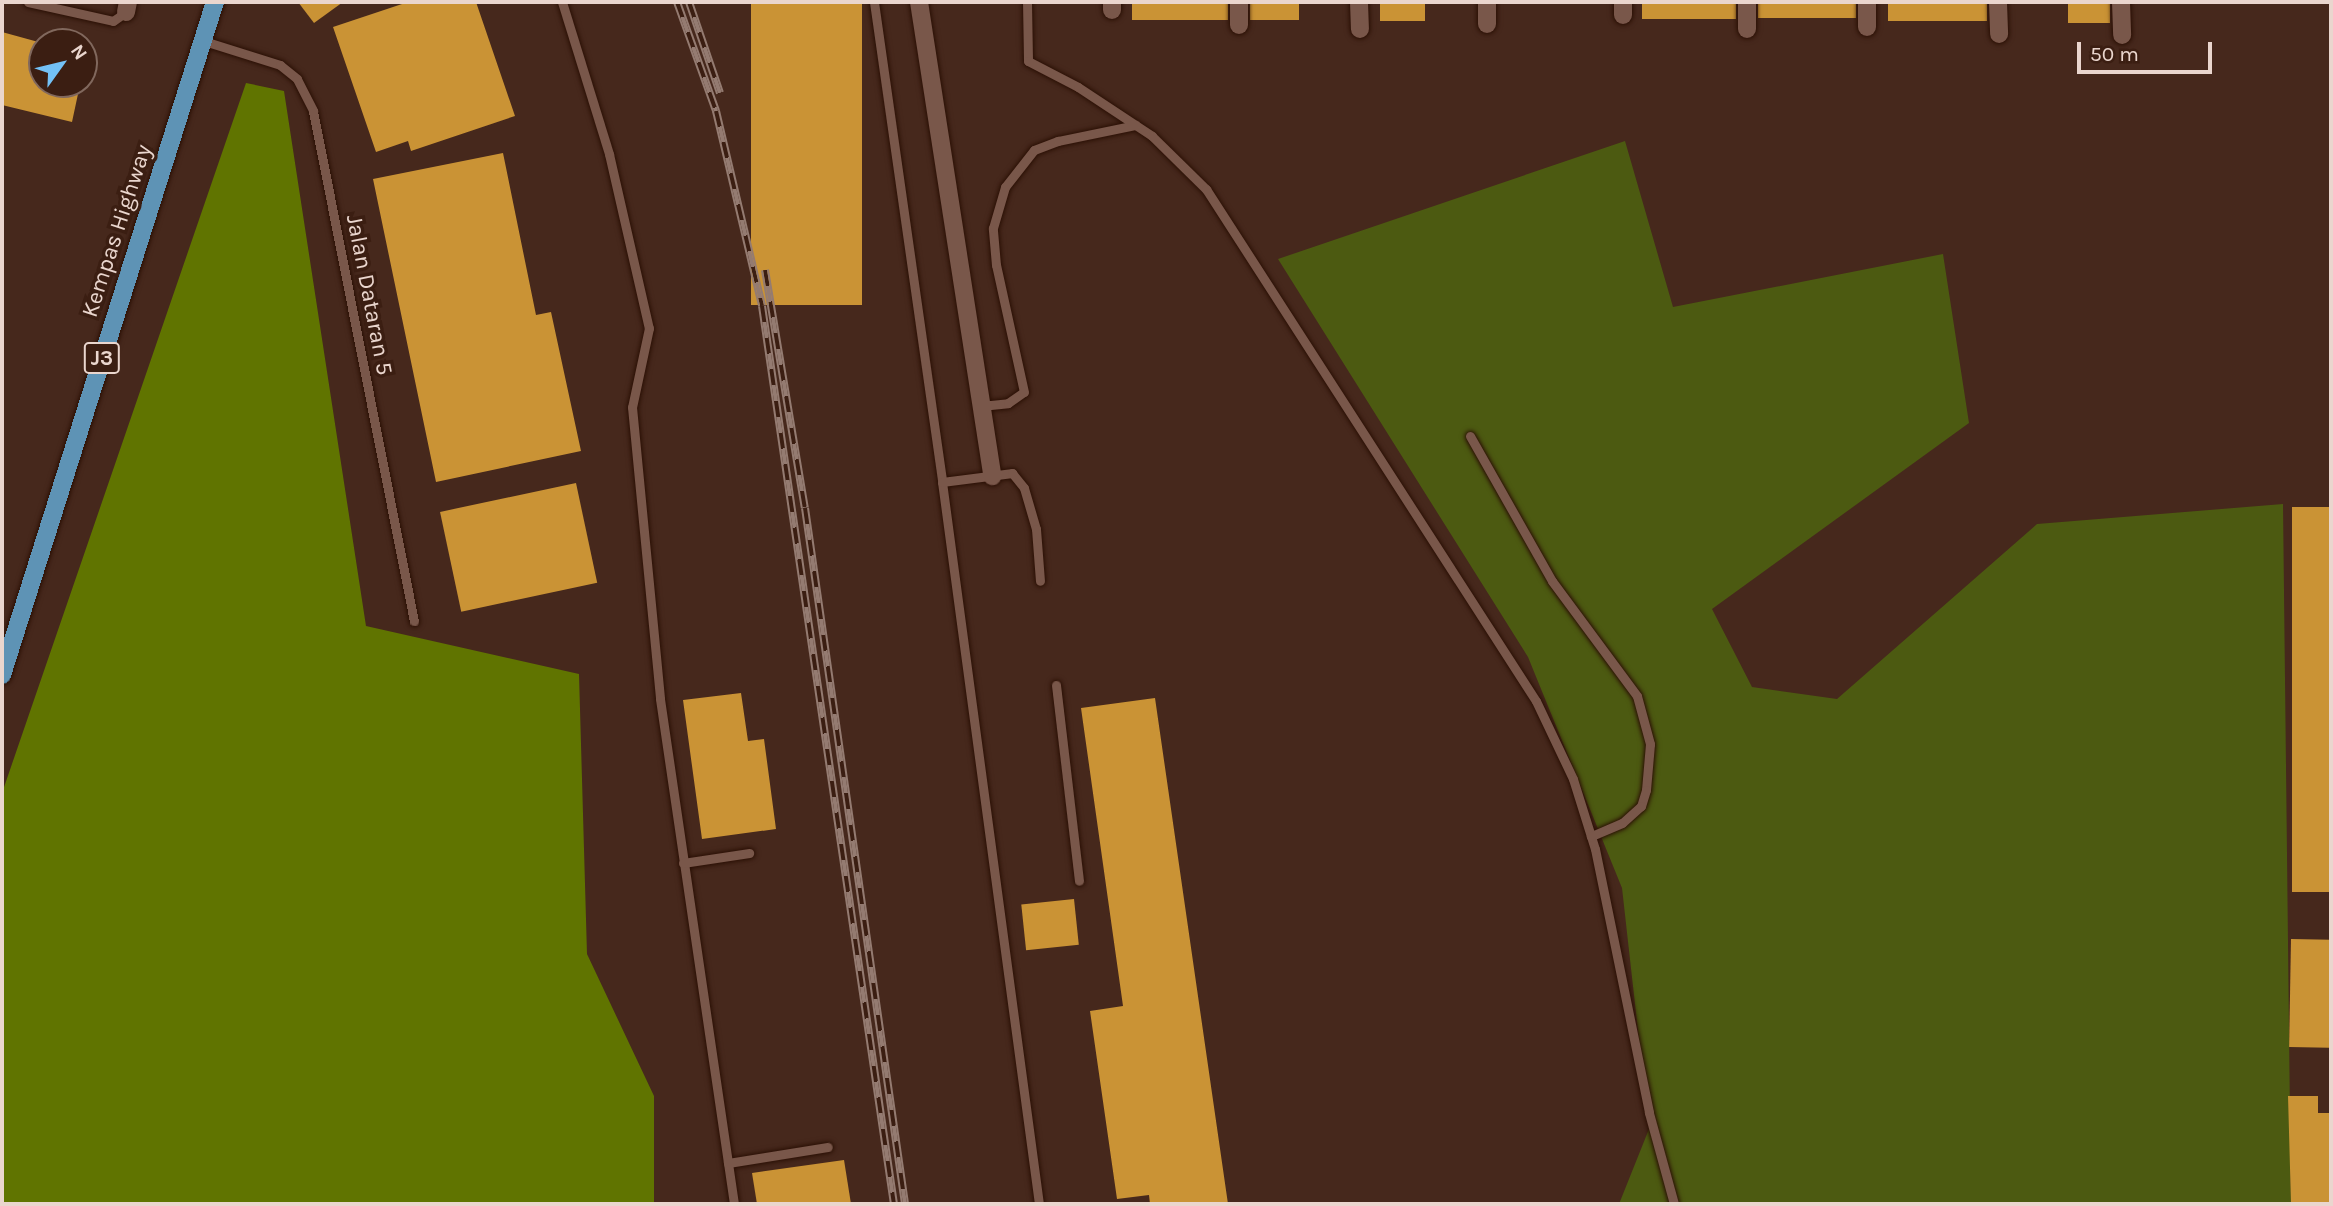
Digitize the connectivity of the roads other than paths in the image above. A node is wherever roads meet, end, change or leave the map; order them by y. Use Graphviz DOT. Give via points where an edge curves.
graph roads {
  1 [pos="28,2"];
  2 [pos="215,2"];
  3 [pos="562,2"];
  4 [pos="874,2"];
  5 [pos="919,2"];
  6 [pos="1027,2"];
  7 [pos="1239,2"];
  8 [pos="1359,2"];
  9 [pos="1487,2"];
  10 [pos="1747,2"];
  11 [pos="1867,2"];
  12 [pos="1998,2"];
  13 [pos="2121,2"];
  14 [pos="127,7"];
  15 [pos="1487,24"];
  16 [pos="1239,25"];
  17 [pos="1867,27"];
  18 [pos="1360,29"];
  19 [pos="1747,29"];
  20 [pos="1999,34"];
  21 [pos="2122,35"];
  22 [pos="204,41"];
  23 [pos="1135,125"];
  24 [pos="981,406"];
  25 [pos="1470,436"];
  26 [pos="992,475"];
  27 [pos="942,482"];
  28 [pos="1040,581"];
  29 [pos="414,621"];
  30 [pos="2,675"];
  31 [pos="1056,685"];
  32 [pos="1591,836"];
  33 [pos="749,853"];
  34 [pos="683,863"];
  35 [pos="1079,881"];
  36 [pos="828,1147"];
  37 [pos="728,1163"];
  38 [pos="734,1204"];
  39 [pos="1040,1204"];
  40 [pos="1674,1204"];
  1 -- 14 [label="lane" via="113,21"];
  2 -- 22 [label="main road, Kempas Highway / J3"];
  3 -- 34 [label="lane" via="609,154 649,328 632,407 660,699"];
  4 -- 27 [label="lane"];
  5 -- 24 [label="street"];
  6 -- 23 [label="lane" via="1028,61"];
  7 -- 16 [label="street"];
  8 -- 18 [label="street"];
  9 -- 15 [label="street"];
  10 -- 19 [label="street"];
  11 -- 17 [label="street"];
  12 -- 20 [label="street"];
  13 -- 21 [label="street"];
  22 -- 29 [label="lane, Jalan Dataran 5" via="280,65 297,79 313,111"];
  22 -- 30 [label="main road, Kempas Highway / J3"];
  23 -- 24 [label="lane" via="1034,150 1006,187 993,228 996,265 1024,392 1008,403"];
  23 -- 32 [label="lane" via="1179,159 1206,189 1389,469 1536,701 1573,779"];
  24 -- 26 [label="street"];
  25 -- 32 [label="lane" via="1552,581 1637,696 1650,744 1642,806 1622,823"];
  26 -- 27 [label="lane"];
  26 -- 28 [label="lane" via="1012,473 1024,488 1036,529"];
  27 -- 39 [label="lane"];
  31 -- 35 [label="lane"];
  32 -- 40 [label="lane"];
  33 -- 34 [label="lane"];
  34 -- 37 [label="lane"];
  36 -- 37 [label="lane"];
  37 -- 38 [label="lane"];
}
